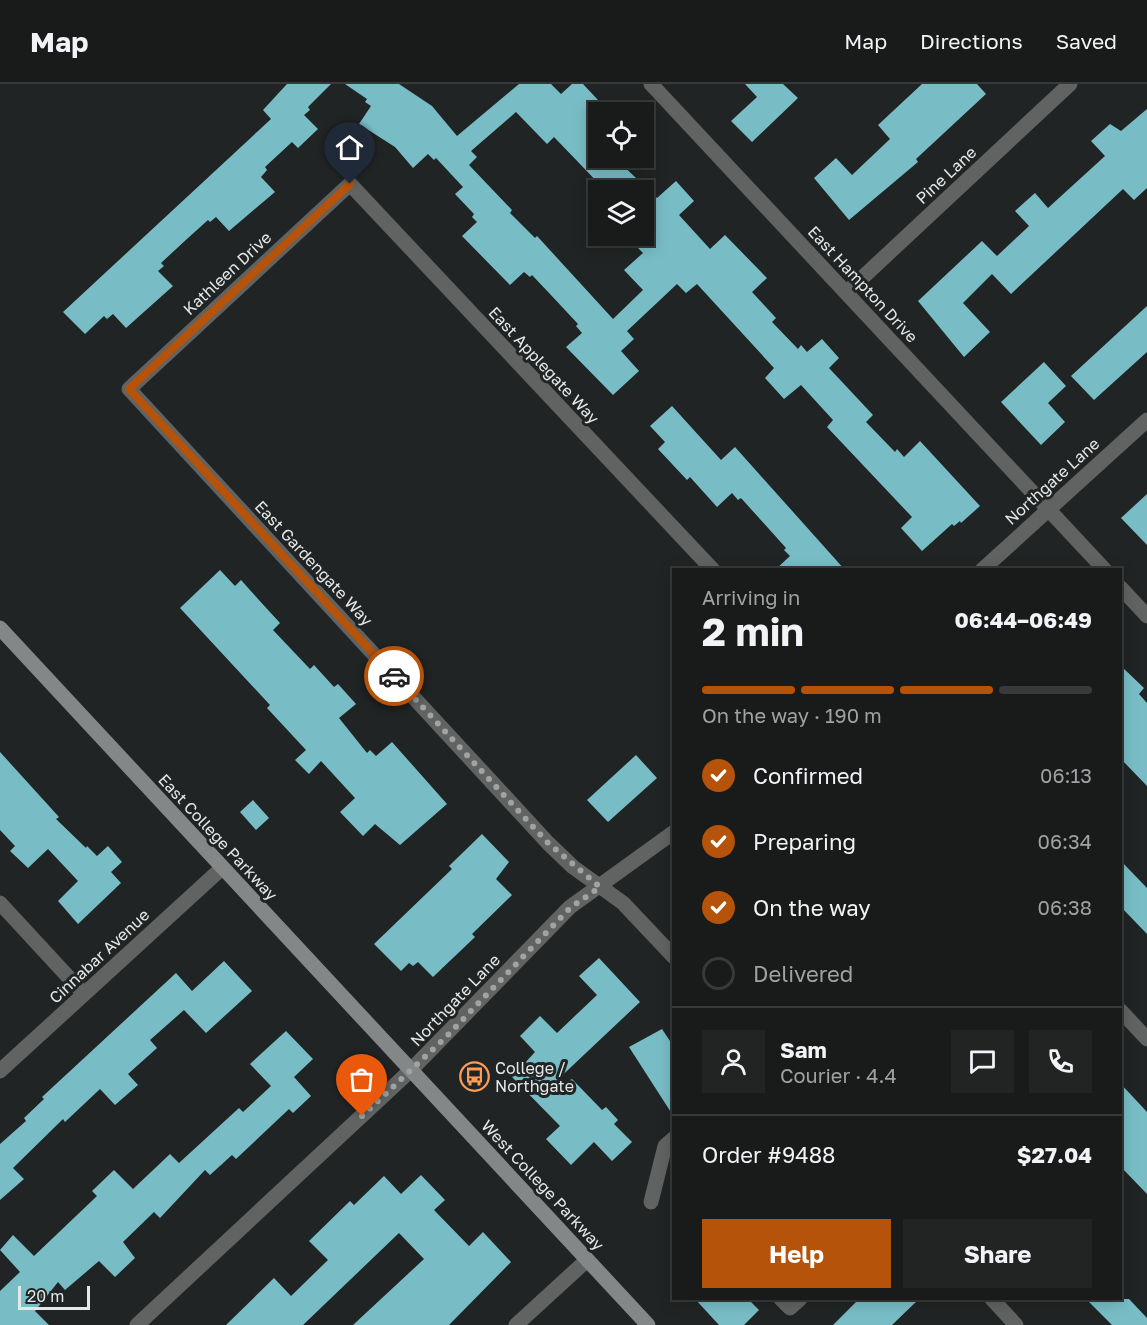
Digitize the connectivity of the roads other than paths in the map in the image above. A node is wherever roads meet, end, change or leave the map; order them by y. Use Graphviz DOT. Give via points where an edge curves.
graph roads {
  1 [pos="651,84"];
  2 [pos="1070,84"];
  3 [pos="350,184"];
  4 [pos="847,292"];
  5 [pos="129,389"];
  6 [pos="1147,420"];
  7 [pos="1049,509"];
  8 [pos="710,568"];
  9 [pos="984,568"];
  10 [pos="1103,568"];
  11 [pos="1122,589"];
  12 [pos="1147,616"];
  13 [pos="0,628"];
  14 [pos="672,833"];
  15 [pos="222,868"];
  16 [pos="600,887"];
  17 [pos="0,903"];
  18 [pos="672,955"];
  19 [pos="84,994"];
  20 [pos="1122,1012"];
  21 [pos="1147,1039"];
  22 [pos="411,1070"];
  23 [pos="0,1071"];
  24 [pos="672,1140"];
  25 [pos="651,1202"];
  26 [pos="587,1260"];
  27 [pos="782,1300"];
  28 [pos="799,1300"];
  29 [pos="993,1300"];
  30 [pos="137,1325"];
  31 [pos="516,1325"];
  32 [pos="648,1325"];
  33 [pos="1016,1325"];
  1 -- 4 [label="street, East Hampton Drive"];
  2 -- 4 [label="street, Pine Lane"];
  3 -- 5 [label="street, Kathleen Drive"];
  3 -- 8 [label="street, East Applegate Way"];
  4 -- 7 [label="street, East Hampton Drive"];
  5 -- 16 [label="street, East Gardengate Way" via="548,843"];
  6 -- 7 [label="street, Northgate Lane"];
  7 -- 9 [label="street, Northgate Lane"];
  7 -- 10 [label="street, East Hampton Drive"];
  11 -- 12 [label="street"];
  13 -- 15 [label="main road, East College Parkway"];
  14 -- 16 [label="street, Northgate Lane"];
  15 -- 19 [label="street, Cinnabar Avenue"];
  15 -- 22 [label="main road, East College Parkway"];
  16 -- 18 [label="street, East Gardengate Way" via="623,903"];
  16 -- 22 [label="street, Northgate Lane" via="570,908"];
  17 -- 19 [label="street"];
  19 -- 23 [label="street, Cinnabar Avenue"];
  20 -- 21 [label="street"];
  22 -- 26 [label="main road, West College Parkway"];
  22 -- 30 [label="street, Northgate Lane"];
  24 -- 25 [label="street" via="665,1146"];
  26 -- 31 [label="street"];
  26 -- 32 [label="main road, West College Parkway"];
  27 -- 28 [label="street" via="790,1308"];
  29 -- 33 [label="street"];
}
